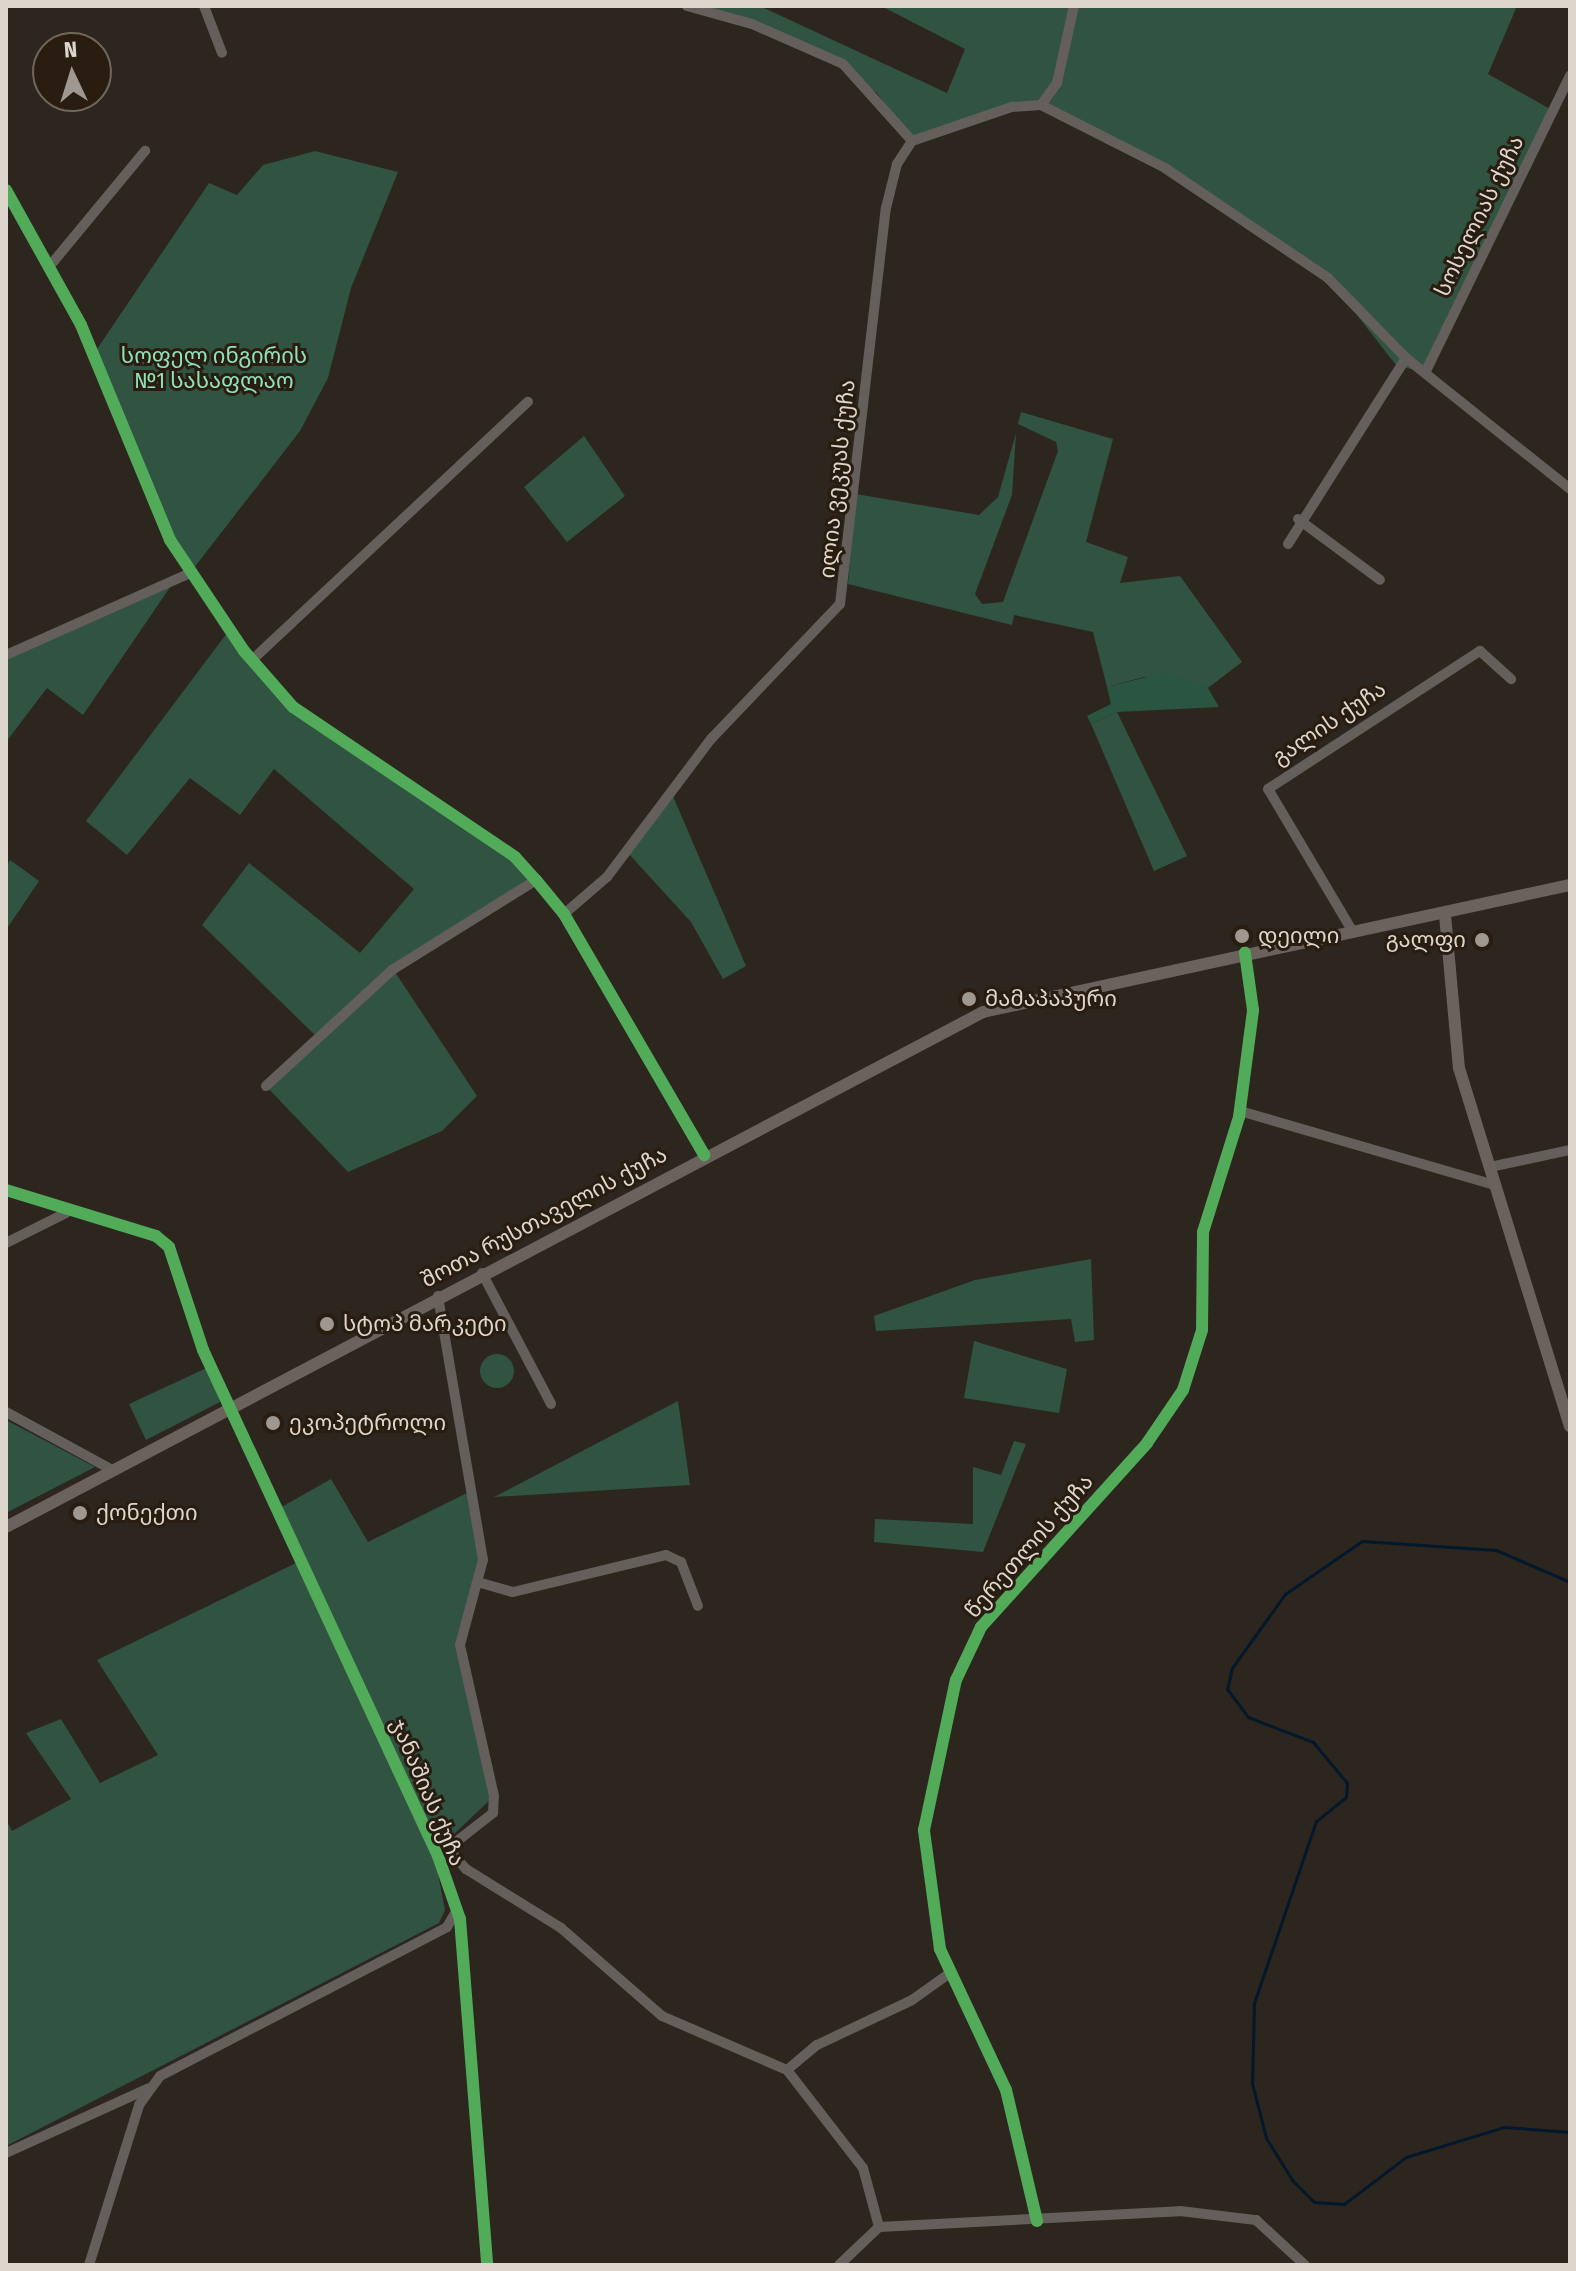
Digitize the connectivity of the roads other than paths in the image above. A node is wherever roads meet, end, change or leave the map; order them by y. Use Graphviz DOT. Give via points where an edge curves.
graph roads {
  1 [pos="204,6"];
  2 [pos="687,6"];
  3 [pos="1074,6"];
  4 [pos="222,53"];
  5 [pos="1570,76"];
  6 [pos="1041,105"];
  7 [pos="912,141"];
  8 [pos="145,151"];
  9 [pos="6,190"];
  10 [pos="49,267"];
  11 [pos="1406,358"];
  12 [pos="1425,373"];
  13 [pos="528,402"];
  14 [pos="1570,489"];
  15 [pos="1298,519"];
  16 [pos="1288,544"];
  17 [pos="190,573"];
  18 [pos="1380,580"];
  19 [pos="6,655"];
  20 [pos="252,660"];
  21 [pos="1511,679"];
  22 [pos="536,880"];
  23 [pos="1570,885"];
  24 [pos="564,914"];
  25 [pos="1445,915"];
  26 [pos="1353,932"];
  27 [pos="1245,953"];
  28 [pos="266,1086"];
  29 [pos="1240,1111"];
  30 [pos="1570,1150"];
  31 [pos="704,1155"];
  32 [pos="1490,1167"];
  33 [pos="1495,1185"];
  34 [pos="6,1190"];
  35 [pos="66,1213"];
  36 [pos="6,1243"];
  37 [pos="482,1273"];
  38 [pos="438,1296"];
  39 [pos="551,1404"];
  40 [pos="232,1409"];
  41 [pos="6,1412"];
  42 [pos="1570,1426"];
  43 [pos="114,1471"];
  44 [pos="6,1527"];
  45 [pos="481,1583"];
  46 [pos="698,1606"];
  47 [pos="448,1849"];
  48 [pos="438,1856"];
  49 [pos="454,1915"];
  50 [pos="950,1973"];
  51 [pos="787,2070"];
  52 [pos="149,2088"];
  53 [pos="6,2153"];
  54 [pos="1037,2221"];
  55 [pos="879,2227"];
  56 [pos="89,2265"];
  57 [pos="487,2265"];
  58 [pos="839,2265"];
  59 [pos="1305,2265"];
  1 -- 4 [label="street"];
  2 -- 7 [label="street" via="752,24 843,64"];
  3 -- 6 [label="street" via="1057,83"];
  5 -- 12 [label="street, სოსელიას ქუჩა"];
  6 -- 7 [label="street" via="1012,107"];
  6 -- 11 [label="street" via="1165,168 1328,278"];
  7 -- 24 [label="street, ილია ვეკუას ქუჩა" via="897,164 886,208 840,604 711,739 607,877"];
  8 -- 10 [label="street"];
  9 -- 10 [label="street"];
  10 -- 17 [label="street"];
  11 -- 12 [label="street"];
  11 -- 15 [label="street"];
  12 -- 14 [label="street"];
  13 -- 20 [label="street"];
  15 -- 16 [label="street"];
  15 -- 18 [label="street"];
  17 -- 19 [label="street"];
  17 -- 20 [label="street"];
  20 -- 22 [label="street" via="293,707 515,857"];
  21 -- 26 [label="street, გალის ქუჩა" via="1480,651 1268,789"];
  22 -- 24 [label="street"];
  22 -- 28 [label="street" via="392,970"];
  23 -- 25 [label="main road, შოთა რუსთაველის ქუჩა"];
  24 -- 31 [label="street"];
  25 -- 26 [label="main road, შოთა რუსთაველის ქუჩა"];
  25 -- 32 [label="main road" via="1459,1068"];
  26 -- 27 [label="main road, შოთა რუსთაველის ქუჩა"];
  27 -- 29 [label="street, წერეთლის ქუჩა" via="1253,1010"];
  27 -- 31 [label="main road, შოთა რუსთაველის ქუჩა" via="983,1012"];
  29 -- 33 [label="street"];
  29 -- 50 [label="street, წერეთლის ქუჩა" via="1203,1232 1202,1330 1183,1390 1147,1443 981,1627 956,1680 924,1830 932,1918"];
  30 -- 32 [label="street"];
  31 -- 37 [label="main road, შოთა რუსთაველის ქუჩა"];
  32 -- 33 [label="main road"];
  33 -- 42 [label="main road"];
  34 -- 35 [label="street, ჯანაშიას ქუჩა"];
  35 -- 36 [label="street"];
  35 -- 40 [label="street, ჯანაშიას ქუჩა" via="156,1236 169,1247"];
  37 -- 38 [label="main road, შოთა რუსთაველის ქუჩა"];
  37 -- 39 [label="street"];
  38 -- 40 [label="main road, შოთა რუსთაველის ქუჩა"];
  38 -- 45 [label="street" via="483,1560"];
  40 -- 43 [label="main road, შოთა რუსთაველის ქუჩა"];
  40 -- 48 [label="street, ჯანაშიას ქუჩა"];
  41 -- 43 [label="street"];
  43 -- 44 [label="main road, შოთა რუსთაველის ქუჩა"];
  45 -- 46 [label="street" via="513,1592 666,1555 681,1562"];
  45 -- 47 [label="street" via="460,1645 493,1813"];
  47 -- 48 [label="street"];
  47 -- 51 [label="street" via="466,1869 561,1928 662,2016"];
  48 -- 49 [label="street, ჯანაშიას ქუჩა"];
  49 -- 52 [label="street" via="447,1927"];
  49 -- 57 [label="street, ჯანაშიას ქუჩა" via="463,1939"];
  50 -- 51 [label="street"];
  50 -- 54 [label="street, წერეთლის ქუჩა" via="1006,2090"];
  51 -- 55 [label="street" via="863,2168"];
  52 -- 53 [label="street"];
  52 -- 56 [label="street"];
  54 -- 55 [label="street"];
  54 -- 59 [label="street" via="1180,2211 1239,2216 1267,2226"];
  55 -- 58 [label="street"];
}
